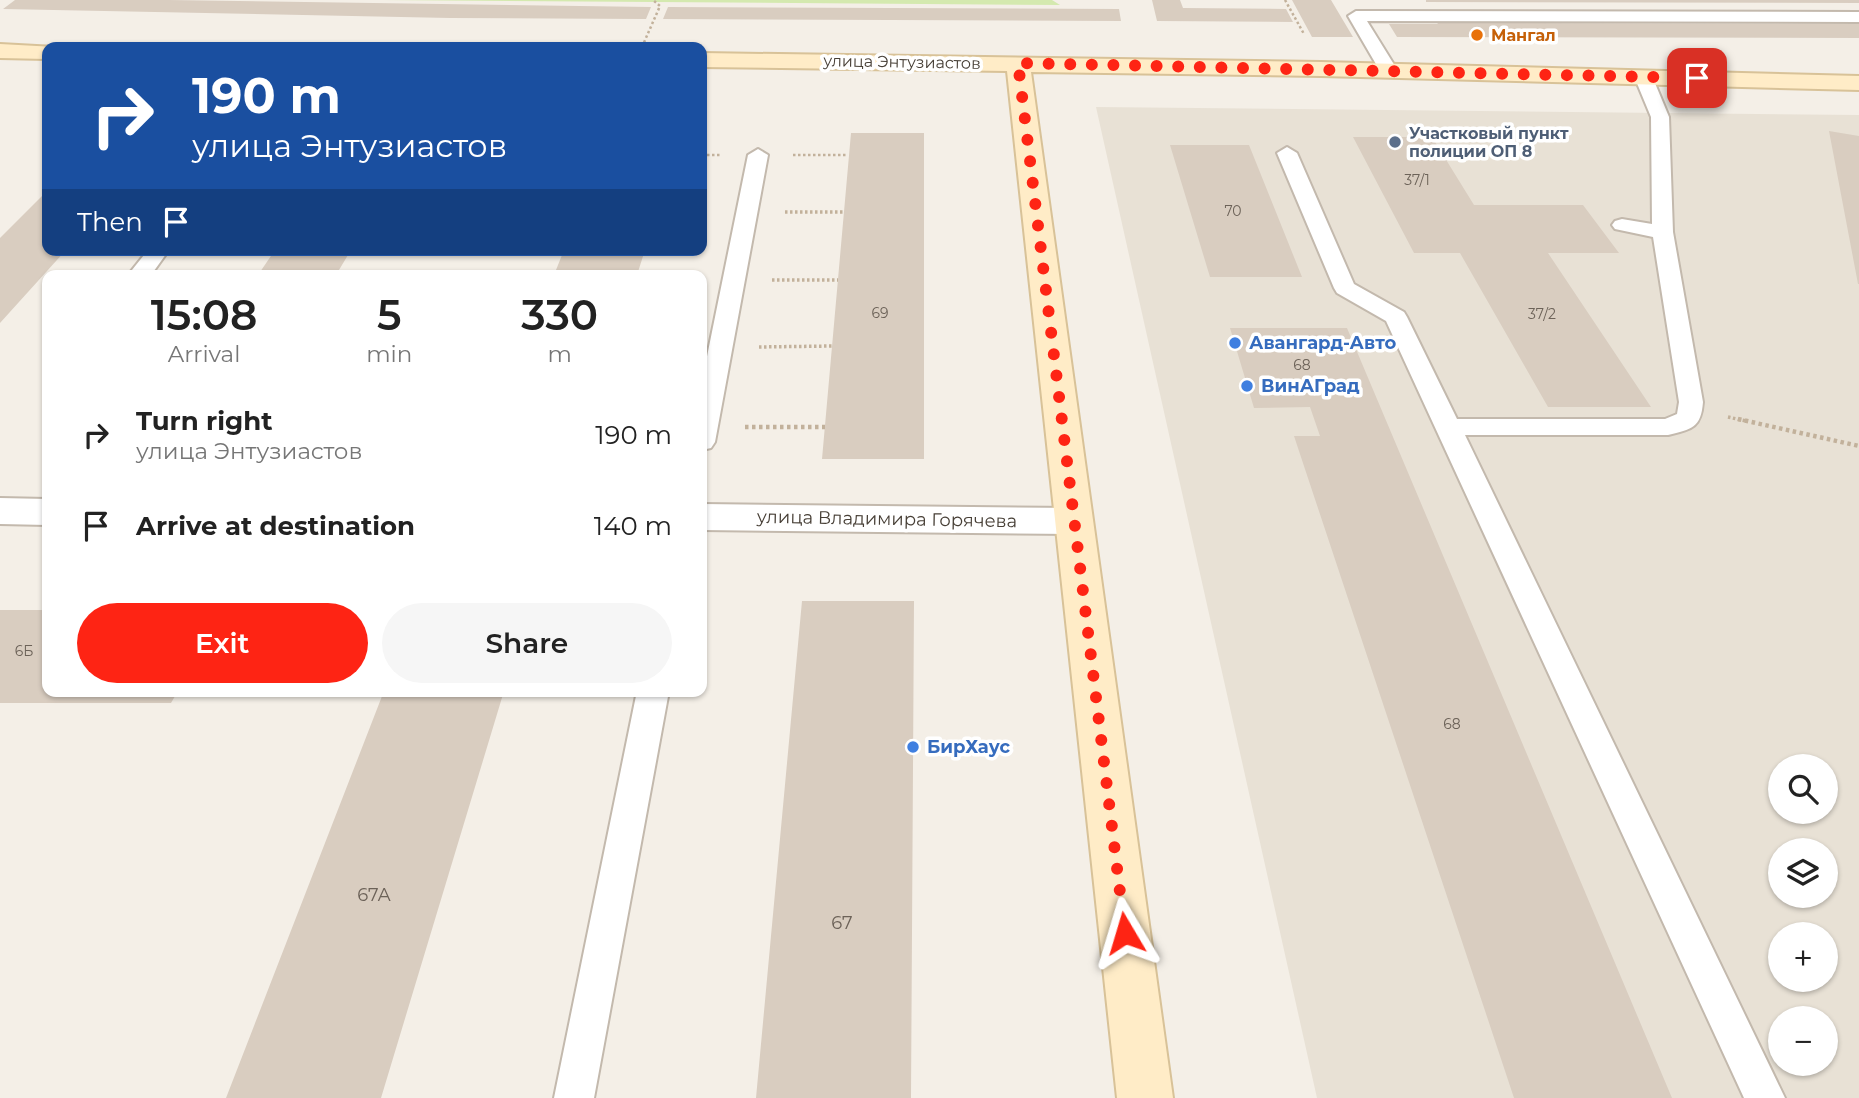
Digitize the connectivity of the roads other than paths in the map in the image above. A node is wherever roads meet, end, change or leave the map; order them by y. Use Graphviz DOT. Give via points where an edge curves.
graph roads {
  1 [pos="1859,17"];
  2 [pos="0,51"];
  3 [pos="42,52"];
  4 [pos="707,60"];
  5 [pos="1018,63"];
  6 [pos="1390,71"];
  7 [pos="1643,76"];
  8 [pos="1859,83"];
  9 [pos="1287,153"];
  10 [pos="758,155"];
  11 [pos="1622,225"];
  12 [pos="1663,232"];
  13 [pos="154,256"];
  14 [pos="143,270"];
  15 [pos="707,414"];
  16 [pos="1448,427"];
  17 [pos="0,512"];
  18 [pos="42,512"];
  19 [pos="707,517"];
  20 [pos="1073,521"];
  21 [pos="652,697"];
  22 [pos="574,1098"];
  23 [pos="1146,1098"];
  24 [pos="1765,1098"];
  1 -- 6 [label="lane" via="1356,16"];
  2 -- 3 [label="main road"];
  4 -- 5 [label="main road, улица Энтузиастов"];
  5 -- 6 [label="main road, улица Энтузиастов"];
  5 -- 20 [label="main road"];
  6 -- 7 [label="main road, улица Энтузиастов"];
  7 -- 8 [label="main road, улица Энтузиастов"];
  7 -- 12 [label="lane" via="1660,117"];
  9 -- 16 [label="lane" via="1345,288 1396,317"];
  10 -- 15 [label="lane"];
  11 -- 12 [label="lane"];
  12 -- 16 [label="lane" via="1691,402 1689,419 1668,427"];
  13 -- 14 [label="lane"];
  16 -- 24 [label="lane"];
  17 -- 18 [label="street"];
  19 -- 20 [label="street, улица Владимира Горячева"];
  20 -- 23 [label="main road"];
  21 -- 22 [label="lane"];
}
